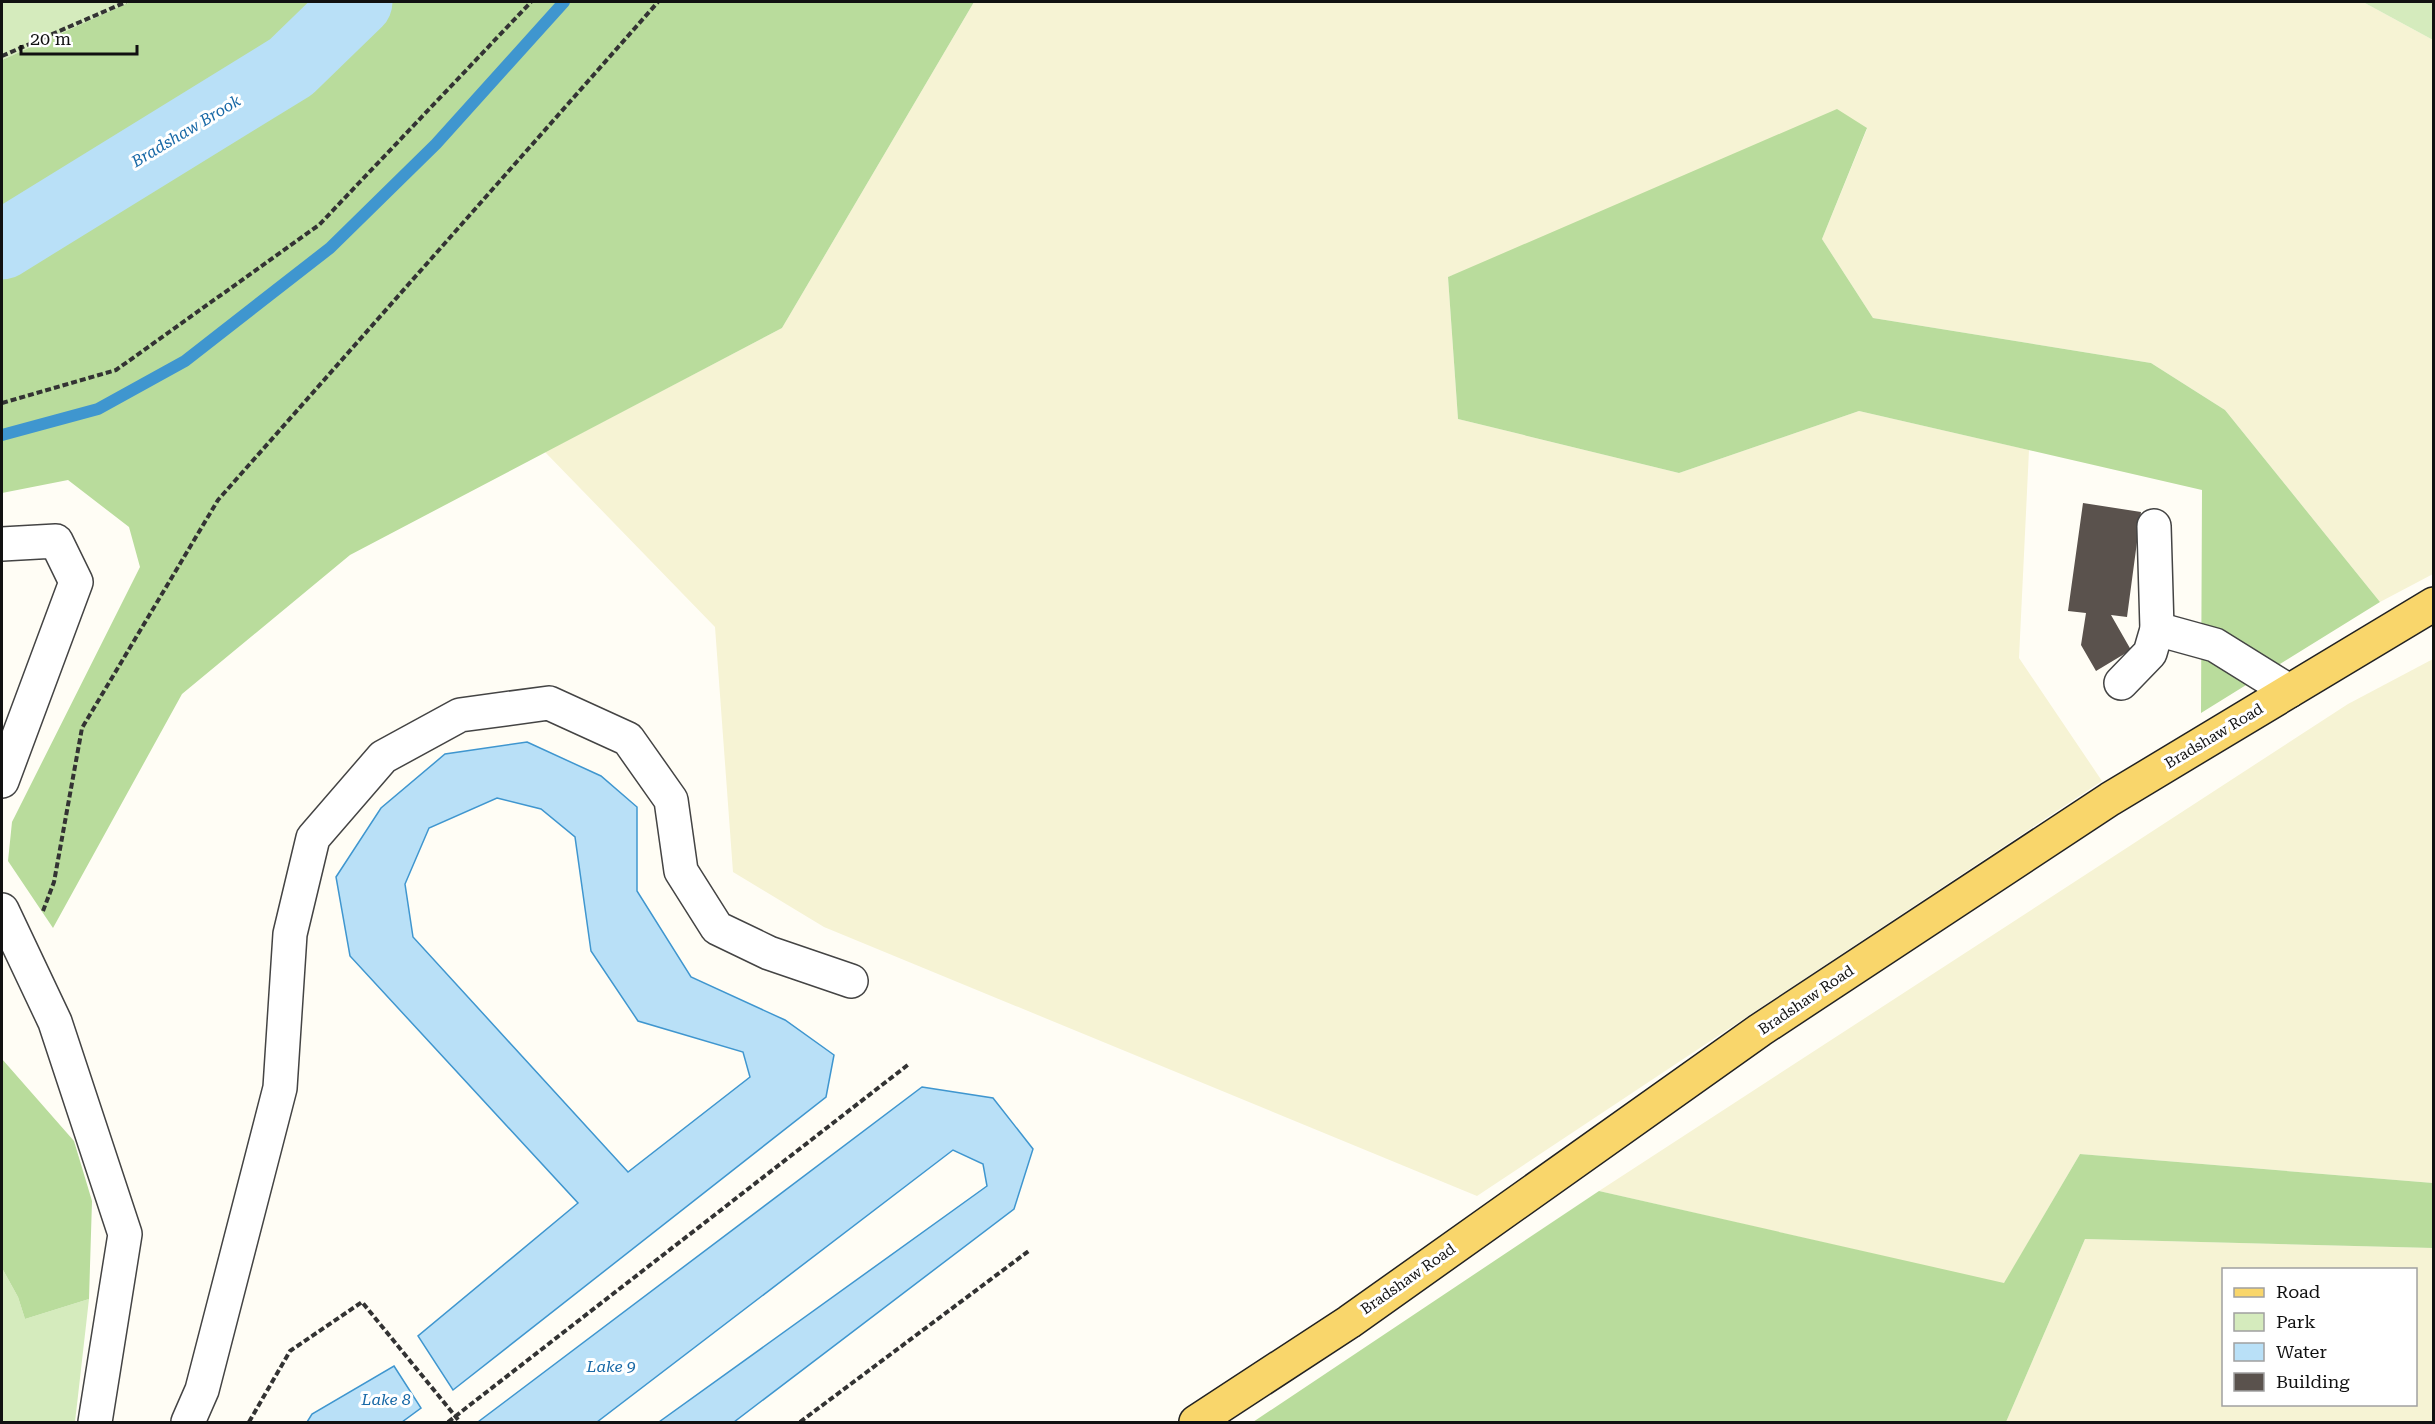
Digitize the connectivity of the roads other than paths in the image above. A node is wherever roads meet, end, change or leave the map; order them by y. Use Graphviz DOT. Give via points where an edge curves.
graph roads {
  1 [pos="2154,526"];
  2 [pos="2,544"];
  3 [pos="2433,604"];
  4 [pos="2157,629"];
  5 [pos="2121,683"];
  6 [pos="2289,691"];
  7 [pos="2,781"];
  8 [pos="2,910"];
  9 [pos="851,981"];
  10 [pos="95,1422"];
  11 [pos="188,1422"];
  12 [pos="1196,1422"];
  1 -- 4 [label="lane"];
  2 -- 7 [label="lane" via="56,541 76,582"];
  3 -- 6 [label="main road, Bradshaw Road"];
  4 -- 5 [label="lane" via="2150,653"];
  4 -- 6 [label="lane" via="2216,645"];
  6 -- 12 [label="main road, Bradshaw Road" via="2110,799 1760,1030 1349,1322"];
  8 -- 10 [label="lane" via="55,1022 125,1234"];
  9 -- 11 [label="lane" via="769,952 717,928 681,871 671,800 628,739 549,703 460,715 383,757 313,838 290,934 280,1089 202,1390"];
}
